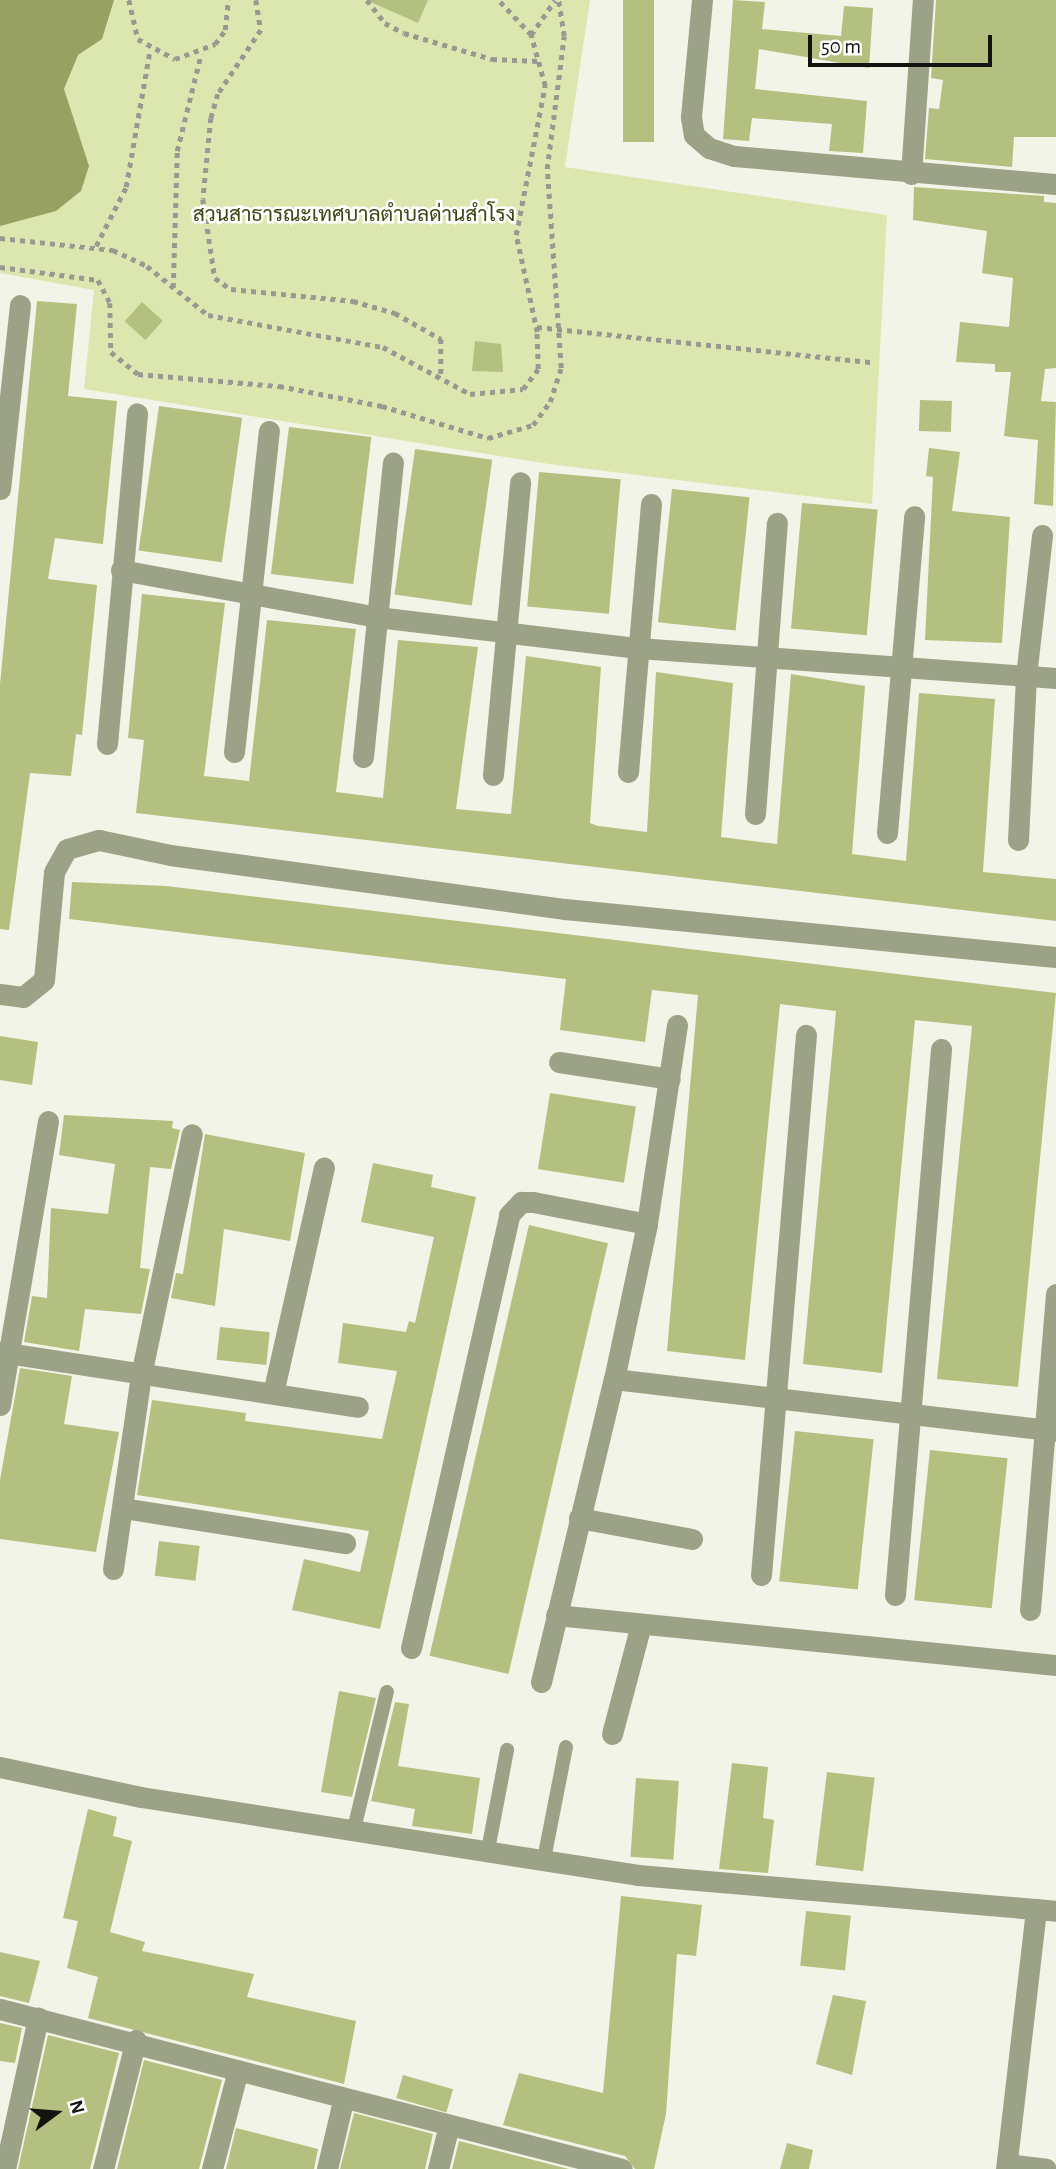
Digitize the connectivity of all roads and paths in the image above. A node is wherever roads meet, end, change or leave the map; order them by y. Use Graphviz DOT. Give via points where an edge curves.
graph roads {
  1 [pos="129,0"];
  2 [pos="228,0"];
  3 [pos="256,0"];
  4 [pos="367,0"];
  5 [pos="498,0"];
  6 [pos="556,0"];
  7 [pos="702,0"];
  8 [pos="923,0"];
  9 [pos="531,36"];
  10 [pos="150,50"];
  11 [pos="201,54"];
  12 [pos="538,61"];
  13 [pos="911,174"];
  14 [pos="1056,184"];
  15 [pos="0,239"];
  16 [pos="96,246"];
  17 [pos="0,267"];
  18 [pos="173,288"];
  19 [pos="20,305"];
  20 [pos="537,327"];
  21 [pos="560,328"];
  22 [pos="872,362"];
  23 [pos="441,379"];
  24 [pos="137,413"];
  25 [pos="269,431"];
  26 [pos="393,463"];
  27 [pos="520,482"];
  28 [pos="0,489"];
  29 [pos="651,504"];
  30 [pos="914,516"];
  31 [pos="777,523"];
  32 [pos="1042,535"];
  33 [pos="121,570"];
  34 [pos="252,594"];
  35 [pos="377,617"];
  36 [pos="506,630"];
  37 [pos="638,648"];
  38 [pos="771,657"];
  39 [pos="903,664"];
  40 [pos="1026,676"];
  41 [pos="1056,678"];
  42 [pos="107,744"];
  43 [pos="234,752"];
  44 [pos="363,757"];
  45 [pos="628,772"];
  46 [pos="493,775"];
  47 [pos="755,814"];
  48 [pos="887,834"];
  49 [pos="1018,840"];
  50 [pos="1056,957"];
  51 [pos="0,994"];
  52 [pos="677,1025"];
  53 [pos="806,1035"];
  54 [pos="941,1049"];
  55 [pos="559,1062"];
  56 [pos="670,1079"];
  57 [pos="48,1121"];
  58 [pos="192,1134"];
  59 [pos="324,1168"];
  60 [pos="647,1224"];
  61 [pos="1056,1294"];
  62 [pos="6,1353"];
  63 [pos="141,1375"];
  64 [pos="614,1379"];
  65 [pos="274,1389"];
  66 [pos="776,1399"];
  67 [pos="0,1405"];
  68 [pos="358,1407"];
  69 [pos="910,1415"];
  70 [pos="1050,1430"];
  71 [pos="123,1508"];
  72 [pos="579,1518"];
  73 [pos="692,1539"];
  74 [pos="345,1543"];
  75 [pos="114,1569"];
  76 [pos="761,1575"];
  77 [pos="895,1595"];
  78 [pos="1030,1610"];
  79 [pos="556,1615"];
  80 [pos="641,1624"];
  81 [pos="411,1648"];
  82 [pos="1056,1665"];
  83 [pos="541,1682"];
  84 [pos="387,1692"];
  85 [pos="612,1734"];
  86 [pos="566,1747"];
  87 [pos="508,1750"];
  88 [pos="0,1767"];
  89 [pos="354,1829"];
  90 [pos="488,1850"];
  91 [pos="544,1859"];
  92 [pos="1046,1910"];
  93 [pos="0,2009"];
  94 [pos="38,2018"];
  95 [pos="136,2040"];
  96 [pos="238,2070"];
  97 [pos="343,2101"];
  98 [pos="449,2125"];
  99 [pos="1006,2167"];
  100 [pos="5,2169"];
  101 [pos="103,2169"];
  102 [pos="212,2169"];
  103 [pos="327,2169"];
  104 [pos="438,2169"];
  105 [pos="622,2169"];
  106 [pos="1046,2169"];
  1 -- 10 [label="path" via="131,25"];
  2 -- 11 [label="path" via="225,30"];
  3 -- 23 [label="path" via="261,30 218,94 211,118 203,199 215,278 231,289 353,302 396,313 441,339"];
  4 -- 12 [label="path" via="385,23 404,33 492,59"];
  5 -- 9 [label="path"];
  6 -- 9 [label="path"];
  6 -- 21 [label="path" via="564,36 547,169"];
  7 -- 13 [label="street" via="691,117 694,135 709,148 734,156"];
  8 -- 13 [label="street"];
  9 -- 12 [label="path"];
  10 -- 11 [label="path" via="175,59"];
  10 -- 16 [label="path" via="126,187"];
  11 -- 18 [label="path" via="177,151"];
  12 -- 20 [label="path" via="545,86 516,234"];
  13 -- 14 [label="street"];
  15 -- 16 [label="path"];
  16 -- 18 [label="path" via="147,266"];
  17 -- 21 [label="path" via="98,281 110,303 111,352 138,374 279,386 382,405 488,438 533,425 551,402 561,368"];
  18 -- 23 [label="path" via="208,314 383,347"];
  19 -- 28 [label="street"];
  20 -- 21 [label="path"];
  20 -- 23 [label="path" via="538,369 523,388 470,394"];
  21 -- 22 [label="path"];
  24 -- 33 [label="street"];
  25 -- 34 [label="street"];
  26 -- 35 [label="street"];
  27 -- 36 [label="street"];
  29 -- 37 [label="street"];
  30 -- 39 [label="street"];
  31 -- 38 [label="street"];
  32 -- 40 [label="street"];
  33 -- 34 [label="street"];
  33 -- 42 [label="street"];
  34 -- 35 [label="street"];
  34 -- 43 [label="street"];
  35 -- 36 [label="street"];
  35 -- 44 [label="street"];
  36 -- 37 [label="street"];
  36 -- 46 [label="street"];
  37 -- 38 [label="street"];
  37 -- 45 [label="street"];
  38 -- 39 [label="street"];
  38 -- 47 [label="street"];
  39 -- 40 [label="street"];
  39 -- 48 [label="street"];
  40 -- 41 [label="street"];
  40 -- 49 [label="street"];
  50 -- 51 [label="street" via="565,909 100,840 67,849 54,872 44,980 23,997"];
  52 -- 56 [label="street"];
  53 -- 66 [label="street"];
  54 -- 69 [label="street"];
  55 -- 56 [label="street"];
  56 -- 60 [label="street"];
  57 -- 62 [label="street"];
  58 -- 63 [label="street"];
  59 -- 65 [label="street"];
  60 -- 64 [label="street"];
  60 -- 81 [label="street" via="533,1202 521,1202 509,1215"];
  61 -- 70 [label="street"];
  62 -- 63 [label="street"];
  62 -- 67 [label="street"];
  63 -- 65 [label="street"];
  63 -- 71 [label="street"];
  64 -- 66 [label="street"];
  64 -- 72 [label="street"];
  65 -- 68 [label="street"];
  66 -- 69 [label="street"];
  66 -- 76 [label="street"];
  69 -- 70 [label="street"];
  69 -- 77 [label="street"];
  70 -- 78 [label="street"];
  71 -- 74 [label="street"];
  71 -- 75 [label="street"];
  72 -- 73 [label="street"];
  72 -- 79 [label="street"];
  79 -- 80 [label="street"];
  79 -- 83 [label="street"];
  80 -- 82 [label="street"];
  80 -- 85 [label="street"];
  84 -- 89 [label="lane"];
  86 -- 91 [label="lane"];
  87 -- 90 [label="lane"];
  88 -- 89 [label="street" via="141,1797"];
  89 -- 90 [label="street"];
  90 -- 91 [label="street"];
  91 -- 92 [label="street" via="638,1875"];
  92 -- 99 [label="street"];
  93 -- 94 [label="street"];
  94 -- 95 [label="street"];
  94 -- 100 [label="street"];
  95 -- 96 [label="street"];
  95 -- 101 [label="street"];
  96 -- 97 [label="street"];
  96 -- 102 [label="street"];
  97 -- 98 [label="street"];
  97 -- 103 [label="street"];
  98 -- 104 [label="street"];
  98 -- 105 [label="street"];
  99 -- 106 [label="street"];
}
